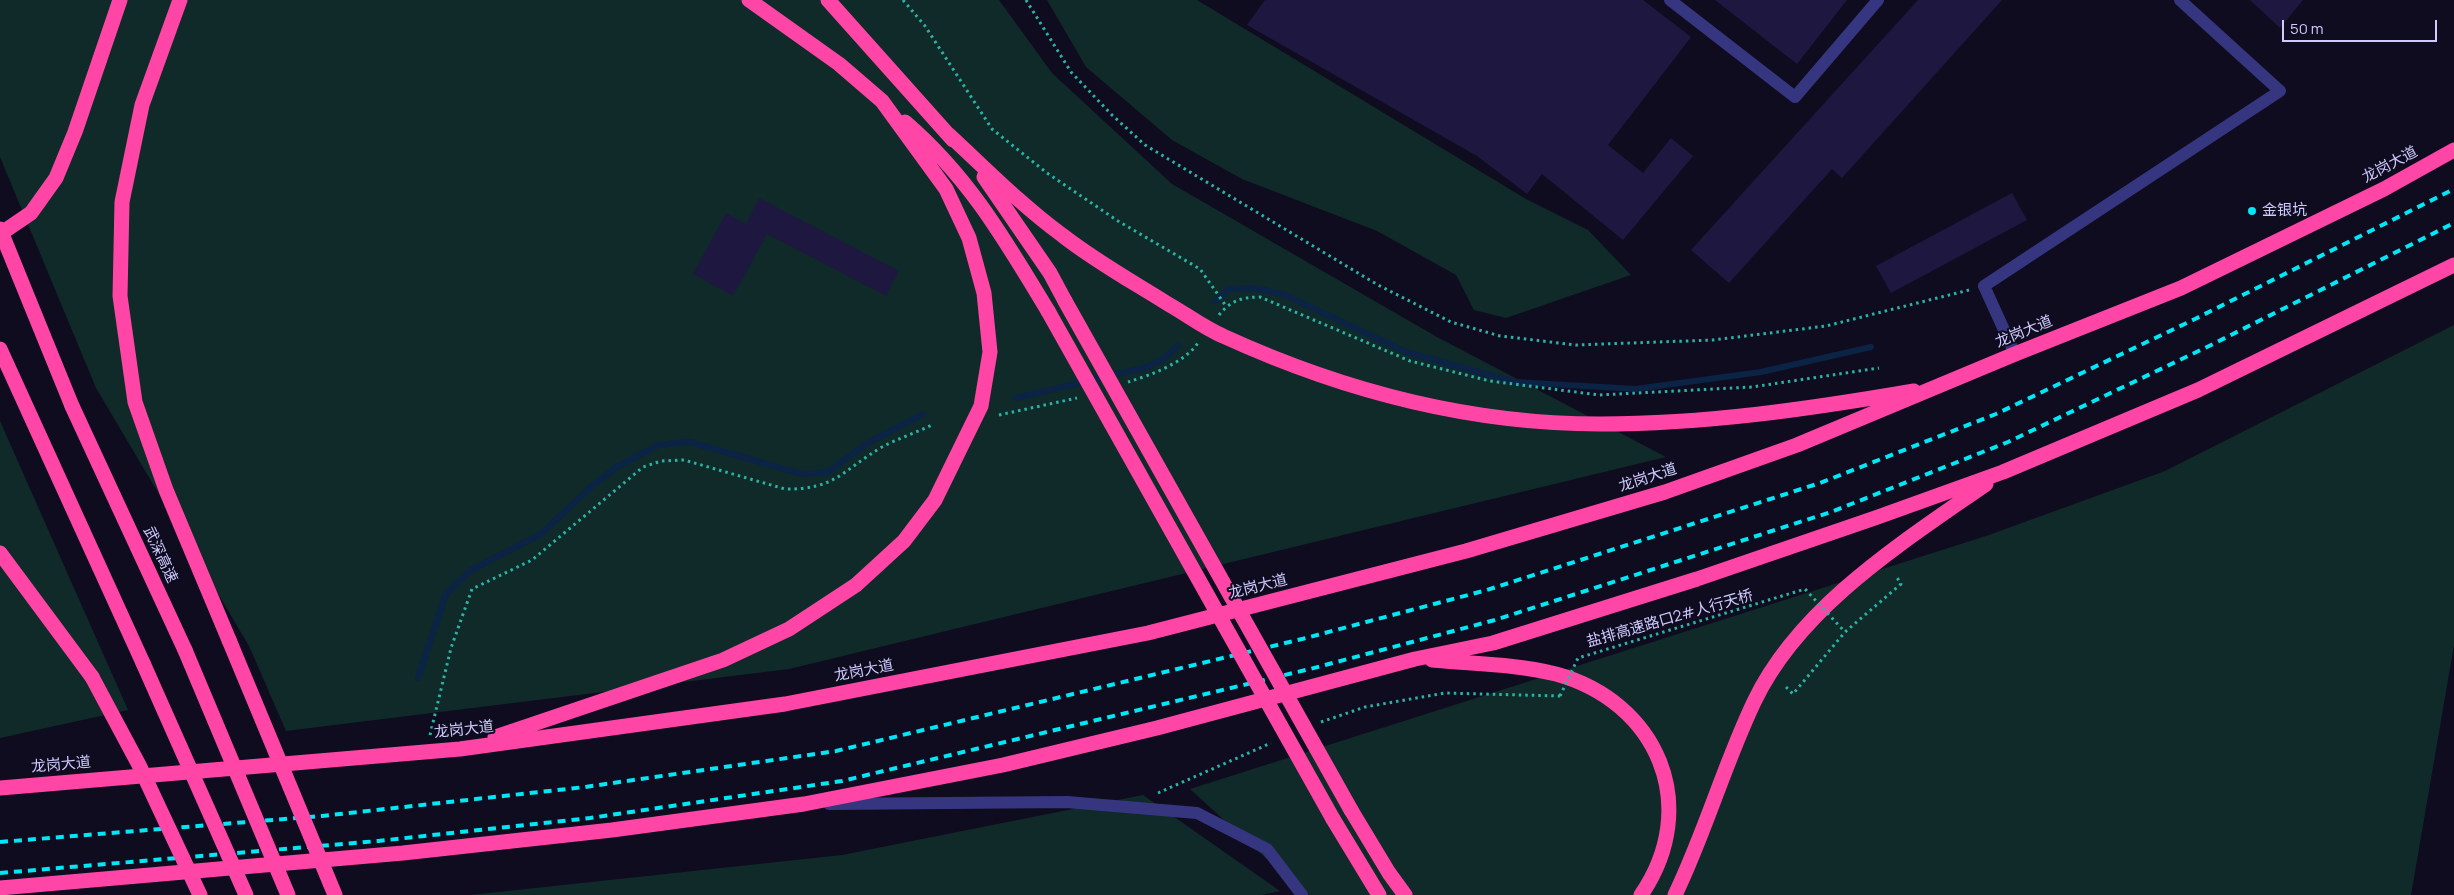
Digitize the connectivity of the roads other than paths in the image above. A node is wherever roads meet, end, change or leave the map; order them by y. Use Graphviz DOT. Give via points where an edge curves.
graph roads {
  1 [pos="120,0"];
  2 [pos="180,0"];
  3 [pos="749,0"];
  4 [pos="828,0"];
  5 [pos="1670,0"];
  6 [pos="1878,0"];
  7 [pos="2180,0"];
  8 [pos="882,102"];
  9 [pos="948,134"];
  10 [pos="2454,150"];
  11 [pos="0,230"];
  12 [pos="0,234"];
  13 [pos="2454,265"];
  14 [pos="0,348"];
  15 [pos="2015,354"];
  16 [pos="1942,386"];
  17 [pos="2003,472"];
  18 [pos="0,553"];
  19 [pos="1415,659"];
  20 [pos="460,749"];
  21 [pos="0,788"];
  22 [pos="804,804"];
  23 [pos="0,888"];
  24 [pos="200,895"];
  25 [pos="246,895"];
  26 [pos="288,895"];
  27 [pos="334,895"];
  28 [pos="1302,895"];
  29 [pos="1379,895"];
  30 [pos="1405,895"];
  31 [pos="1641,895"];
  32 [pos="1675,895"];
  1 -- 12 [label="highway" via="56,178 31,213"];
  2 -- 27 [label="highway, bridge" via="142,105 122,202 120,296 136,402 166,490"];
  3 -- 8 [label="highway" via="840,64"];
  4 -- 9 [label="highway"];
  5 -- 6 [label="street" via="1795,97"];
  7 -- 15 [label="street" via="2280,91 1984,286"];
  8 -- 20 [label="highway" via="946,189 969,238 984,293 990,352 981,406 936,500 904,541 856,585 789,630 715,663"];
  8 -- 29 [label="highway, bridge" via="926,140 978,199 1048,311 1333,819"];
  9 -- 16 [label="highway" via="1061,235 1126,278 1220,335 1360,389 1440,409 1513,420 1598,424 1754,416"];
  9 -- 30 [label="highway, bridge" via="992,188 1050,273 1351,810"];
  10 -- 15 [label="highway, 龙岗大道" via="2384,189 2181,288"];
  11 -- 26 [label="highway, 武深高速, bridge" via="72,406 185,650"];
  13 -- 17 [label="highway" via="2198,390"];
  14 -- 25 [label="highway, bridge"];
  15 -- 16 [label="highway, 龙岗大道"];
  16 -- 20 [label="highway, 龙岗大道" via="1797,445 1666,492 1466,551 1148,633 786,704"];
  17 -- 19 [label="highway" via="1697,579 1493,642"];
  17 -- 32 [label="highway" via="1855,581 1793,642 1754,702"];
  18 -- 24 [label="highway, bridge" via="92,677 139,765"];
  19 -- 22 [label="highway" via="1013,763"];
  19 -- 31 [label="highway" via="1529,668 1558,675 1617,704 1640,728 1658,753 1667,780 1669,808 1658,862"];
  20 -- 21 [label="highway, 龙岗大道"];
  22 -- 23 [label="highway" via="612,830 403,853"];
  22 -- 28 [label="street" via="1067,802 1197,813 1267,849"];
}
